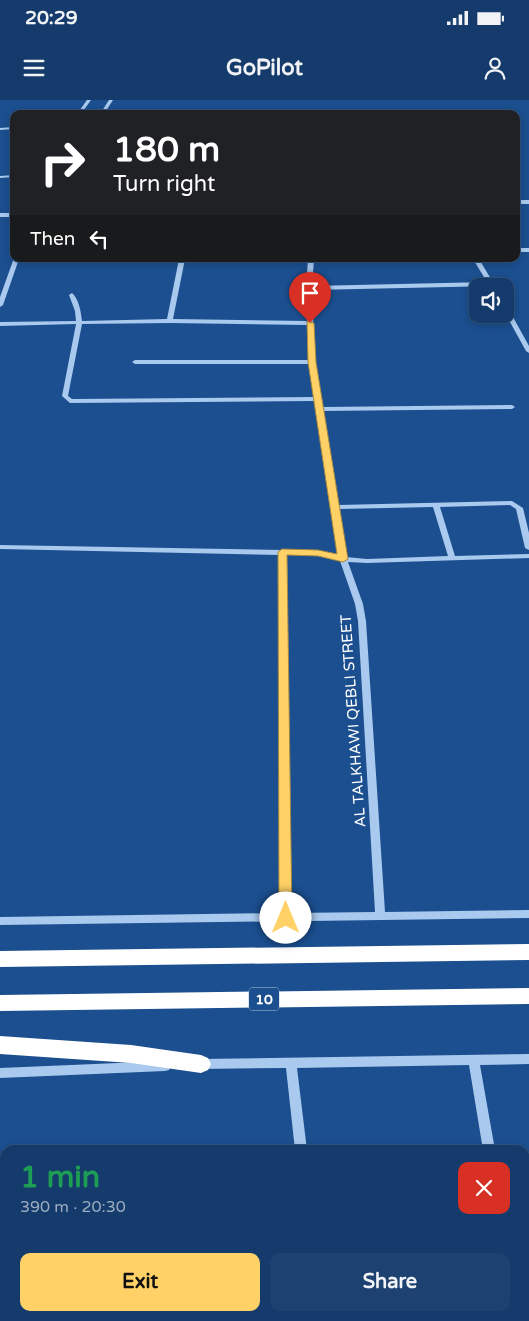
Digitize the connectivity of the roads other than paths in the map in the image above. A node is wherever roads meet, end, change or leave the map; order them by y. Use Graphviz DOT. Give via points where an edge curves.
graph roads {
  1 [pos="15,262"];
  2 [pos="181,262"];
  3 [pos="311,262"];
  4 [pos="478,262"];
  5 [pos="0,278"];
  6 [pos="9,278"];
  7 [pos="488,278"];
  8 [pos="469,285"];
  9 [pos="309,288"];
  10 [pos="72,295"];
  11 [pos="0,305"];
  12 [pos="170,321"];
  13 [pos="79,322"];
  14 [pos="310,323"];
  15 [pos="513,323"];
  16 [pos="0,324"];
  17 [pos="529,351"];
  18 [pos="136,362"];
  19 [pos="312,362"];
  20 [pos="317,400"];
  21 [pos="512,407"];
  22 [pos="318,409"];
  23 [pos="436,504"];
  24 [pos="334,507"];
  25 [pos="0,547"];
  26 [pos="529,548"];
  27 [pos="282,552"];
  28 [pos="529,556"];
  29 [pos="452,558"];
  30 [pos="343,559"];
  31 [pos="529,914"];
  32 [pos="380,916"];
  33 [pos="286,918"];
  34 [pos="0,921"];
  35 [pos="529,952"];
  36 [pos="0,959"];
  37 [pos="529,996"];
  38 [pos="0,1003"];
  39 [pos="0,1045"];
  40 [pos="529,1059"];
  41 [pos="474,1060"];
  42 [pos="292,1063"];
  43 [pos="201,1064"];
  44 [pos="0,1073"];
  45 [pos="300,1145"];
  46 [pos="489,1145"];
  1 -- 6 [label="street"];
  2 -- 12 [label="street"];
  3 -- 9 [label="street, AL TALKHAWI QEBLI STREET"];
  4 -- 7 [label="street"];
  5 -- 6 [label="street"];
  6 -- 11 [label="street"];
  8 -- 9 [label="street"];
  9 -- 14 [label="street, AL TALKHAWI QEBLI STREET"];
  10 -- 13 [label="street"];
  12 -- 13 [label="street"];
  12 -- 14 [label="street"];
  13 -- 16 [label="street"];
  13 -- 20 [label="street" via="65,396 70,401"];
  14 -- 19 [label="street, AL TALKHAWI QEBLI STREET"];
  15 -- 17 [label="street"];
  18 -- 19 [label="street"];
  19 -- 20 [label="street, AL TALKHAWI QEBLI STREET"];
  20 -- 22 [label="street, AL TALKHAWI QEBLI STREET"];
  21 -- 22 [label="street"];
  22 -- 24 [label="street, AL TALKHAWI QEBLI STREET"];
  23 -- 24 [label="street"];
  23 -- 26 [label="street" via="506,502 517,505"];
  23 -- 29 [label="street"];
  24 -- 30 [label="street, AL TALKHAWI QEBLI STREET"];
  25 -- 27 [label="street"];
  27 -- 30 [label="street" via="318,553"];
  27 -- 33 [label="street"];
  28 -- 29 [label="street"];
  29 -- 30 [label="street"];
  30 -- 32 [label="street, AL TALKHAWI QEBLI STREET" via="362,621"];
  31 -- 32 [label="street"];
  32 -- 33 [label="street"];
  33 -- 34 [label="street"];
  35 -- 36 [label="highway"];
  37 -- 38 [label="highway, 10"];
  39 -- 43 [label="highway" via="122,1054"];
  40 -- 41 [label="street"];
  41 -- 42 [label="street"];
  41 -- 46 [label="street"];
  42 -- 43 [label="street"];
  42 -- 45 [label="street"];
  43 -- 44 [label="street"];
}
